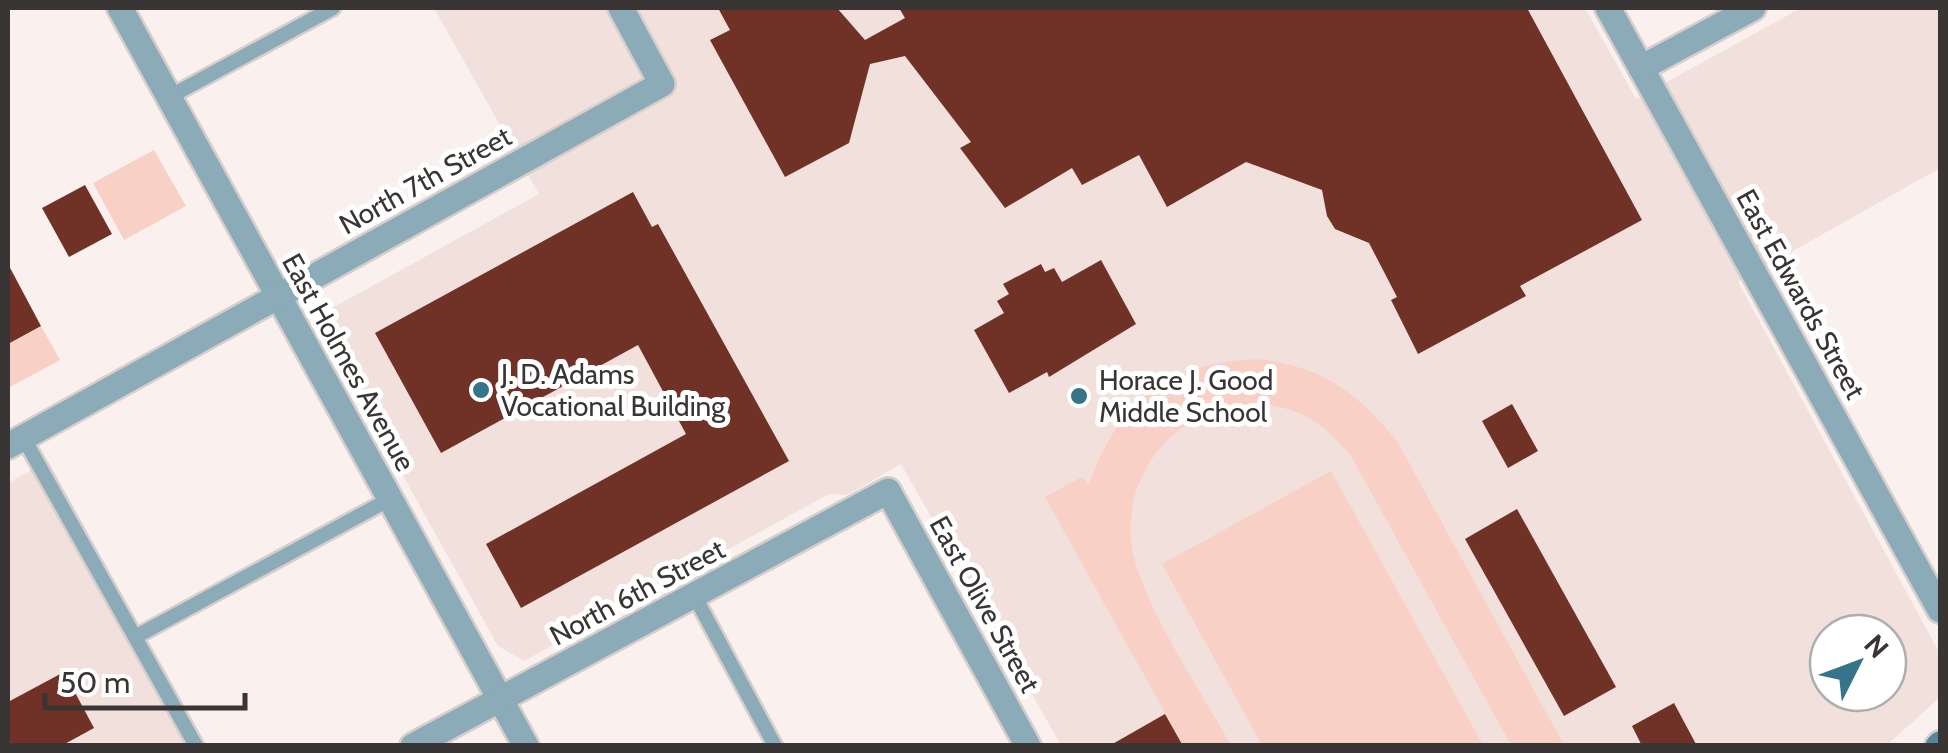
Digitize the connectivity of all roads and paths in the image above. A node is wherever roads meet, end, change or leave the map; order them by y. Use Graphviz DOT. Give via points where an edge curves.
graph roads {
  1 [pos="120,8"];
  2 [pos="333,8"];
  3 [pos="621,8"];
  4 [pos="1608,8"];
  5 [pos="1753,8"];
  6 [pos="1641,68"];
  7 [pos="169,97"];
  8 [pos="278,295"];
  9 [pos="15,441"];
  10 [pos="888,491"];
  11 [pos="390,499"];
  12 [pos="694,595"];
  13 [pos="1940,610"];
  14 [pos="135,637"];
  15 [pos="500,698"];
  16 [pos="196,746"];
  17 [pos="414,746"];
  18 [pos="526,746"];
  19 [pos="775,746"];
  20 [pos="1028,746"];
  1 -- 7 [label="street, East Holmes Avenue"];
  2 -- 7 [label="lane"];
  3 -- 8 [label="street, North 7th Street" via="662,84"];
  4 -- 6 [label="street, East Edwards Street"];
  5 -- 6 [label="street"];
  6 -- 13 [label="street, East Edwards Street"];
  7 -- 8 [label="street, East Holmes Avenue"];
  8 -- 9 [label="street, North 7th Street"];
  8 -- 11 [label="street, East Holmes Avenue"];
  9 -- 14 [label="lane"];
  10 -- 12 [label="street, North 6th Street"];
  10 -- 20 [label="street, East Olive Street"];
  11 -- 14 [label="lane"];
  11 -- 15 [label="street, East Holmes Avenue"];
  12 -- 15 [label="street, North 6th Street"];
  12 -- 19 [label="lane"];
  14 -- 16 [label="lane"];
  15 -- 17 [label="street, North 6th Street"];
  15 -- 18 [label="street, East Holmes Avenue"];
}
